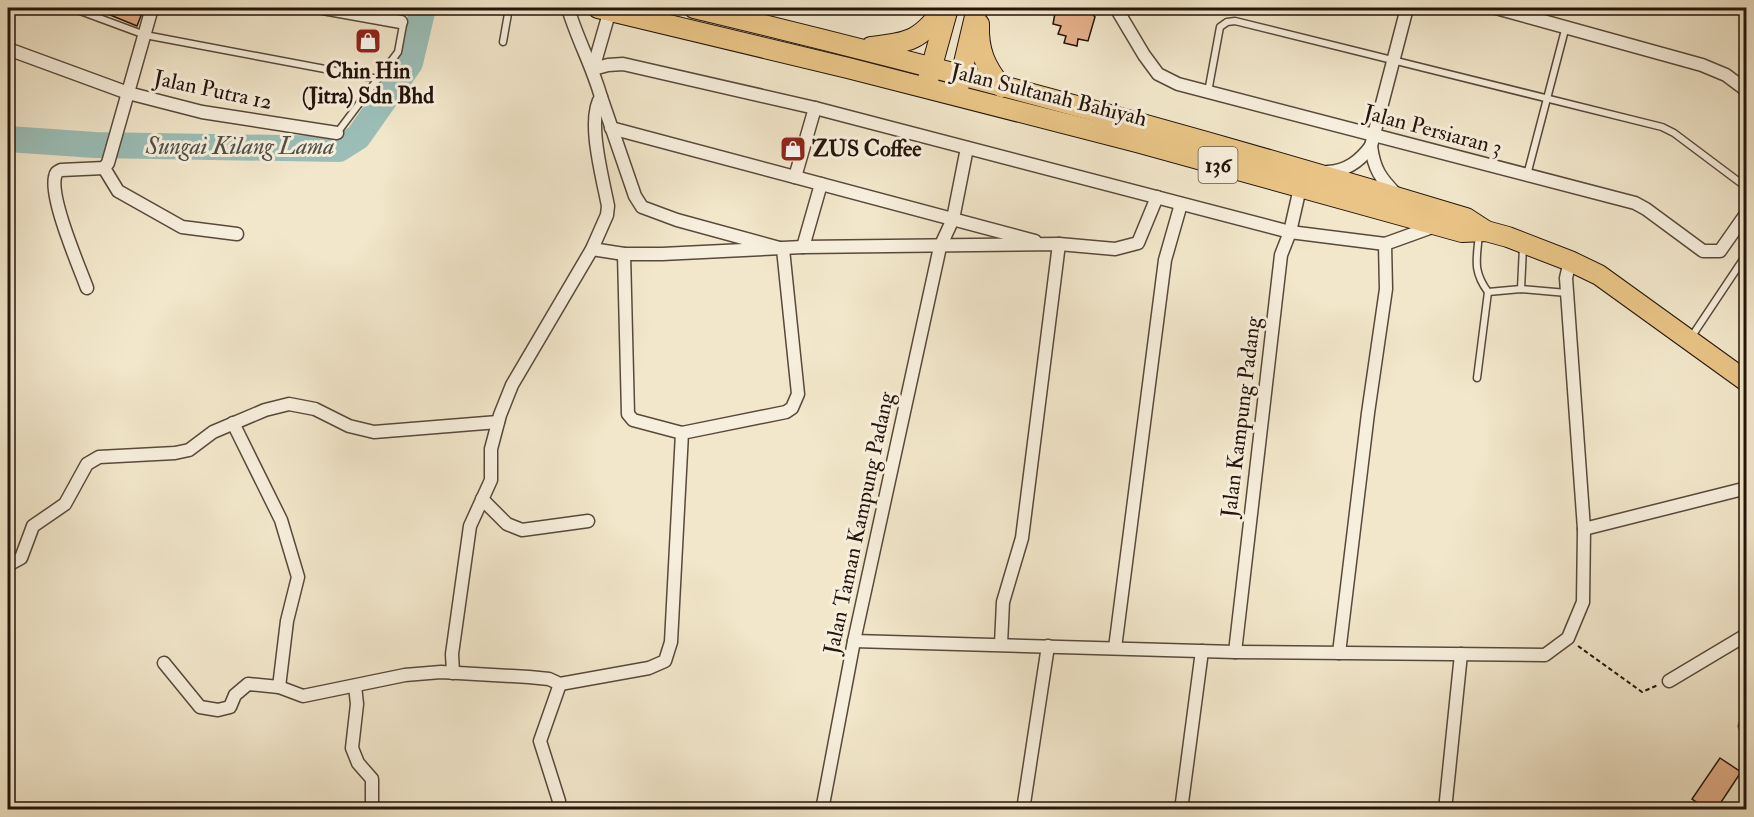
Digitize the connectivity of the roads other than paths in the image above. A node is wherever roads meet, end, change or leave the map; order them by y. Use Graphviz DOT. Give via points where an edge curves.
graph roads {
  1 [pos="72,8"];
  2 [pos="152,8"];
  3 [pos="323,8"];
  4 [pos="509,8"];
  5 [pos="568,8"];
  6 [pos="694,8"];
  7 [pos="944,8"];
  8 [pos="948,8"];
  9 [pos="977,8"];
  10 [pos="1116,8"];
  11 [pos="1407,8"];
  12 [pos="1496,8"];
  13 [pos="604,9"];
  14 [pos="401,22"];
  15 [pos="1566,26"];
  16 [pos="145,34"];
  17 [pos="503,42"];
  18 [pos="863,48"];
  19 [pos="8,49"];
  20 [pos="1393,59"];
  21 [pos="931,67"];
  22 [pos="593,69"];
  23 [pos="960,75"];
  24 [pos="378,79"];
  25 [pos="1002,87"];
  26 [pos="926,88"];
  27 [pos="1746,90"];
  28 [pos="128,93"];
  29 [pos="1208,93"];
  30 [pos="602,96"];
  31 [pos="956,96"];
  32 [pos="1548,98"];
  33 [pos="815,108"];
  34 [pos="611,128"];
  35 [pos="337,134"];
  36 [pos="1372,141"];
  37 [pos="967,148"];
  38 [pos="107,162"];
  39 [pos="1317,173"];
  40 [pos="1527,176"];
  41 [pos="795,177"];
  42 [pos="821,184"];
  43 [pos="1746,187"];
  44 [pos="1300,189"];
  45 [pos="1157,197"];
  46 [pos="1400,198"];
  47 [pos="1181,204"];
  48 [pos="1746,214"];
  49 [pos="953,219"];
  50 [pos="1437,226"];
  51 [pos="1290,232"];
  52 [pos="1483,232"];
  53 [pos="237,234"];
  54 [pos="1523,243"];
  55 [pos="1053,244"];
  56 [pos="1385,244"];
  57 [pos="803,247"];
  58 [pos="940,247"];
  59 [pos="592,249"];
  60 [pos="783,249"];
  61 [pos="624,254"];
  62 [pos="1746,255"];
  63 [pos="1570,261"];
  64 [pos="87,288"];
  65 [pos="1521,288"];
  66 [pos="1488,292"];
  67 [pos="1567,293"];
  68 [pos="1690,339"];
  69 [pos="1477,378"];
  70 [pos="1746,381"];
  71 [pos="498,422"];
  72 [pos="233,423"];
  73 [pos="682,433"];
  74 [pos="1746,486"];
  75 [pos="482,499"];
  76 [pos="588,521"];
  77 [pos="1584,529"];
  78 [pos="8,565"];
  79 [pos="1746,636"];
  80 [pos="854,641"];
  81 [pos="1001,644"];
  82 [pos="1048,646"];
  83 [pos="1115,648"];
  84 [pos="1202,651"];
  85 [pos="1234,652"];
  86 [pos="1339,653"];
  87 [pos="1461,654"];
  88 [pos="164,663"];
  89 [pos="453,672"];
  90 [pos="1669,681"];
  91 [pos="560,684"];
  92 [pos="356,686"];
  93 [pos="279,687"];
  94 [pos="559,801"];
  95 [pos="372,810"];
  96 [pos="822,810"];
  97 [pos="1023,810"];
  98 [pos="1181,810"];
  99 [pos="1445,810"];
  1 -- 16 [label="lane"];
  2 -- 16 [label="street"];
  3 -- 14 [label="street"];
  4 -- 17 [label="lane"];
  5 -- 22 [label="street"];
  6 -- 18 [label="main road, Jalan Sultanah Bahiyah / 136"];
  7 -- 18 [label="main road" via="913,40"];
  8 -- 21 [label="main road"];
  9 -- 23 [label="main road"];
  9 -- 25 [label="main road" via="982,57"];
  10 -- 29 [label="street, Jalan Persiaran 3" via="1158,74"];
  11 -- 20 [label="street"];
  12 -- 15 [label="street"];
  13 -- 22 [label="street"];
  13 -- 26 [label="main road, Jalan Sultanah Bahiyah / 136"];
  14 -- 24 [label="lane, Jalan Putra 12" via="398,52"];
  15 -- 27 [label="street" via="1702,65 1726,75"];
  15 -- 32 [label="lane"];
  16 -- 24 [label="lane"];
  16 -- 28 [label="street"];
  18 -- 21 [label="main road, Jalan Sultanah Bahiyah / 136"];
  19 -- 28 [label="street, Jalan Putra 12"];
  20 -- 29 [label="lane" via="1227,22 1220,27"];
  20 -- 32 [label="lane"];
  20 -- 36 [label="street"];
  21 -- 23 [label="main road, Jalan Sultanah Bahiyah / 136"];
  21 -- 26 [label="main road"];
  22 -- 30 [label="street"];
  22 -- 33 [label="street" via="623,64"];
  23 -- 25 [label="main road, Jalan Sultanah Bahiyah / 136"];
  23 -- 31 [label="main road"];
  24 -- 35 [label="lane, Jalan Putra 12"];
  25 -- 39 [label="main road, Jalan Sultanah Bahiyah / 136"];
  26 -- 31 [label="main road, Jalan Sultanah Bahiyah / 136"];
  28 -- 35 [label="street, Jalan Putra 12" via="202,112"];
  28 -- 38 [label="street"];
  29 -- 36 [label="street, Jalan Persiaran 3"];
  30 -- 34 [label="street"];
  30 -- 59 [label="street" via="596,104 594,120 608,206"];
  31 -- 44 [label="main road, Jalan Sultanah Bahiyah / 136"];
  32 -- 40 [label="lane"];
  32 -- 43 [label="lane" via="1662,127"];
  33 -- 37 [label="street"];
  33 -- 41 [label="street"];
  34 -- 41 [label="street"];
  34 -- 60 [label="street" via="642,207"];
  36 -- 39 [label="street" via="1363,158 1345,169"];
  36 -- 40 [label="street, Jalan Persiaran 3"];
  36 -- 46 [label="street" via="1373,162 1383,181"];
  37 -- 45 [label="street"];
  37 -- 49 [label="street, Jalan Taman Kampung Padang"];
  38 -- 53 [label="street" via="118,191 182,227"];
  38 -- 64 [label="street" via="61,170 55,177 65,226"];
  39 -- 46 [label="main road, Jalan Sultanah Bahiyah / 136"];
  40 -- 48 [label="street, Jalan Persiaran 3" via="1635,203 1703,251 1720,251"];
  41 -- 42 [label="street"];
  42 -- 49 [label="street"];
  42 -- 57 [label="street"];
  44 -- 50 [label="main road, Jalan Sultanah Bahiyah / 136"];
  44 -- 51 [label="street, Jalan Kampung Padang"];
  45 -- 47 [label="street"];
  45 -- 55 [label="street" via="1138,243 1115,249"];
  46 -- 52 [label="main road, Jalan Sultanah Bahiyah / 136" via="1466,218"];
  47 -- 51 [label="street"];
  47 -- 83 [label="street" via="1165,260"];
  49 -- 55 [label="street"];
  49 -- 58 [label="street, Jalan Taman Kampung Padang"];
  50 -- 52 [label="main road, Jalan Sultanah Bahiyah / 136"];
  50 -- 56 [label="street"];
  51 -- 56 [label="street"];
  51 -- 85 [label="street, Jalan Kampung Padang" via="1281,255"];
  52 -- 54 [label="main road, Jalan Sultanah Bahiyah / 136"];
  52 -- 66 [label="lane" via="1476,261 1477,278"];
  54 -- 63 [label="main road, Jalan Sultanah Bahiyah / 136"];
  54 -- 65 [label="lane"];
  55 -- 58 [label="street"];
  55 -- 81 [label="street" via="1023,538 1003,602"];
  56 -- 86 [label="street" via="1386,289"];
  57 -- 58 [label="street"];
  57 -- 60 [label="street"];
  58 -- 80 [label="street, Jalan Taman Kampung Padang"];
  59 -- 61 [label="street"];
  59 -- 71 [label="street" via="512,385"];
  60 -- 61 [label="street"];
  60 -- 73 [label="street" via="798,390 792,408"];
  61 -- 73 [label="street" via="628,414 633,420"];
  62 -- 68 [label="lane"];
  63 -- 67 [label="street"];
  63 -- 68 [label="main road, Jalan Sultanah Bahiyah / 136" via="1599,275"];
  65 -- 66 [label="lane"];
  65 -- 67 [label="lane"];
  66 -- 69 [label="lane"];
  67 -- 77 [label="street"];
  68 -- 70 [label="main road, Jalan Sultanah Bahiyah / 136"];
  71 -- 72 [label="street" via="374,432 349,426 315,409 289,404"];
  71 -- 75 [label="street" via="491,449 491,480"];
  72 -- 78 [label="street" via="189,450 99,457 87,464 65,504 33,526 21,558"];
  72 -- 93 [label="street" via="281,520 298,577 287,621"];
  73 -- 91 [label="street" via="671,642 665,661 649,668"];
  74 -- 77 [label="street"];
  75 -- 76 [label="street" via="507,524 522,530"];
  75 -- 89 [label="street" via="470,525 452,654"];
  77 -- 87 [label="street" via="1583,602 1568,638 1545,655"];
  79 -- 90 [label="street"];
  80 -- 81 [label="street"];
  80 -- 96 [label="street, Jalan Taman Kampung Padang"];
  81 -- 82 [label="street"];
  82 -- 83 [label="street"];
  82 -- 97 [label="street"];
  83 -- 84 [label="street"];
  84 -- 85 [label="street"];
  84 -- 98 [label="street"];
  85 -- 86 [label="street"];
  86 -- 87 [label="street"];
  87 -- 99 [label="street"];
  88 -- 93 [label="street" via="200,707 230,707 235,695 248,684"];
  89 -- 91 [label="street" via="549,679"];
  89 -- 92 [label="street" via="405,675"];
  91 -- 94 [label="street" via="540,741"];
  92 -- 93 [label="street" via="303,696"];
  92 -- 95 [label="street" via="351,748 372,779"];
}
